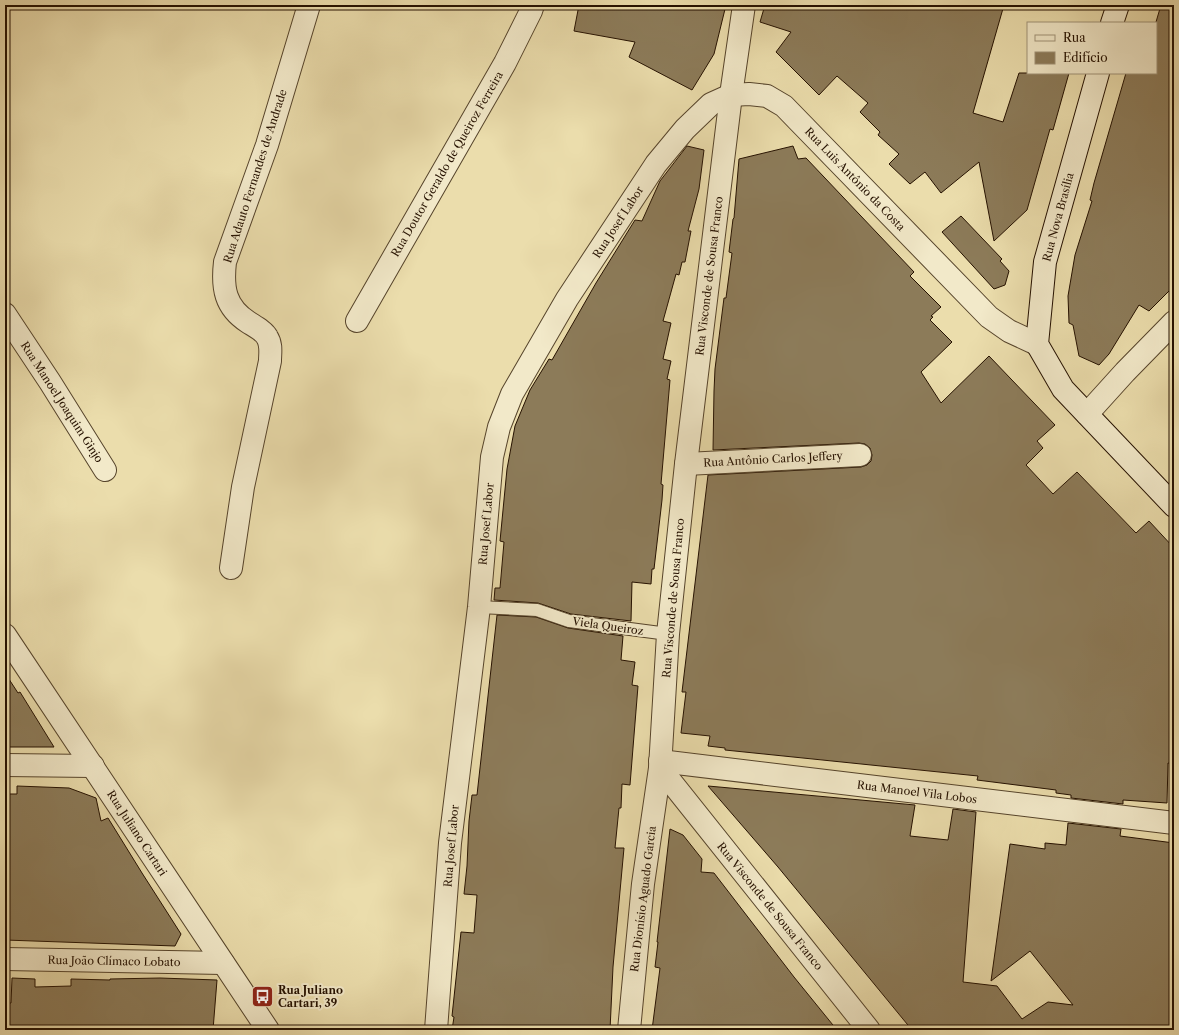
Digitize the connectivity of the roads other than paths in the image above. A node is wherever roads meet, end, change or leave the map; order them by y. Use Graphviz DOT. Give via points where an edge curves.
graph roads {
  1 [pos="309,5"];
  2 [pos="533,5"];
  3 [pos="744,5"];
  4 [pos="1118,5"];
  5 [pos="1112,22"];
  6 [pos="1098,74"];
  7 [pos="731,95"];
  8 [pos="5,314"];
  9 [pos="357,321"];
  10 [pos="1174,322"];
  11 [pos="1037,344"];
  12 [pos="1087,414"];
  13 [pos="860,455"];
  14 [pos="686,464"];
  15 [pos="105,470"];
  16 [pos="1174,506"];
  17 [pos="231,568"];
  18 [pos="479,607"];
  19 [pos="668,634"];
  20 [pos="5,635"];
  21 [pos="660,764"];
  22 [pos="5,765"];
  23 [pos="93,766"];
  24 [pos="1174,823"];
  25 [pos="5,958"];
  26 [pos="223,963"];
  27 [pos="268,1030"];
  28 [pos="436,1030"];
  29 [pos="629,1030"];
  30 [pos="869,1030"];
  1 -- 17 [label="street, Rua Adauto Fernandes de Andrade" via="267,145 226,262 223,278 226,296 233,308 243,319 267,336 271,346 243,487"];
  2 -- 9 [label="street, Rua Doutor Geraldo de Queiroz Ferreira" via="505,63"];
  3 -- 7 [label="street"];
  4 -- 5 [label="street"];
  6 -- 11 [label="street, Rua Nova Brasília" via="1045,262"];
  7 -- 11 [label="street, Rua Luis Antônio da Costa" via="767,96 784,106 989,317 1009,331"];
  7 -- 14 [label="street, Rua Visconde de Sousa Franco"];
  7 -- 18 [label="street, Rua Josef Labor" via="711,104 685,129 656,164 567,300 512,394 499,427 492,457"];
  8 -- 15 [label="street, Rua Manoel Joaquim Ginjo"];
  10 -- 12 [label="street"];
  11 -- 12 [label="street" via="1063,389"];
  12 -- 16 [label="street"];
  13 -- 14 [label="street, Rua Antônio Carlos Jeffery"];
  14 -- 19 [label="street, Rua Visconde de Sousa Franco"];
  18 -- 19 [label="lane, Viela Queiroz" via="537,610 569,621"];
  18 -- 28 [label="street, Rua Josef Labor" via="450,843"];
  19 -- 21 [label="street, Rua Visconde de Sousa Franco"];
  20 -- 23 [label="street, Rua Juliano Cartari"];
  21 -- 24 [label="street, Rua Manoel Vila Lobos"];
  21 -- 29 [label="street, Rua Dionísio Aguado Garcia" via="643,884"];
  21 -- 30 [label="street, Rua Visconde de Sousa Franco"];
  22 -- 23 [label="street"];
  23 -- 26 [label="street, Rua Juliano Cartari"];
  25 -- 26 [label="street, Rua João Clímaco Lobato"];
  26 -- 27 [label="street, Rua Juliano Cartari"];
}
